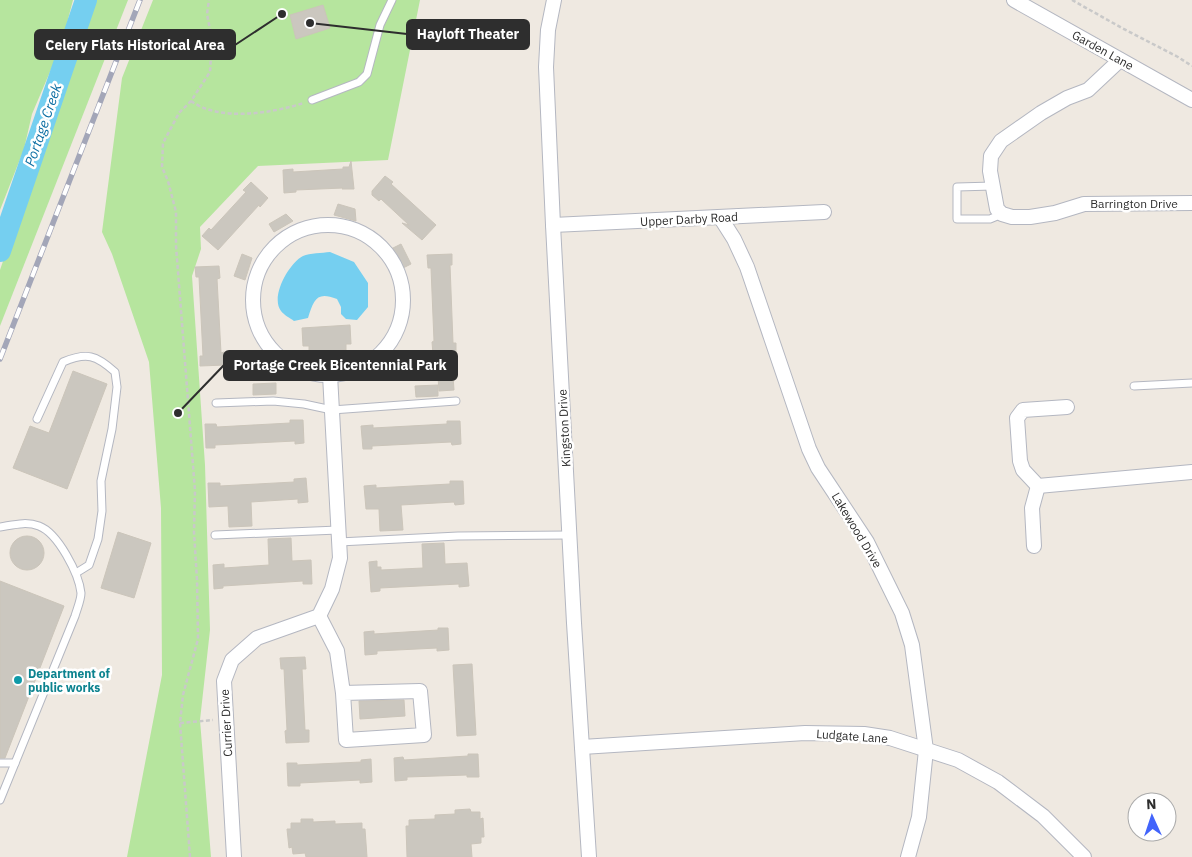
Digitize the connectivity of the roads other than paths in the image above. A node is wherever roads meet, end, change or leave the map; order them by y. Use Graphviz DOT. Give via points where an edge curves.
graph roads {
  1 [pos="392,0"];
  2 [pos="554,0"];
  3 [pos="1014,0"];
  4 [pos="1120,60"];
  5 [pos="312,100"];
  6 [pos="1192,100"];
  7 [pos="993,186"];
  8 [pos="1192,203"];
  9 [pos="824,212"];
  10 [pos="1002,214"];
  11 [pos="720,217"];
  12 [pos="553,225"];
  13 [pos="330,375"];
  14 [pos="1192,383"];
  15 [pos="1134,386"];
  16 [pos="456,401"];
  17 [pos="216,403"];
  18 [pos="1067,407"];
  19 [pos="332,410"];
  20 [pos="37,419"];
  21 [pos="1192,472"];
  22 [pos="1038,486"];
  23 [pos="0,527"];
  24 [pos="215,535"];
  25 [pos="569,535"];
  26 [pos="338,536"];
  27 [pos="1034,546"];
  28 [pos="76,573"];
  29 [pos="319,616"];
  30 [pos="343,693"];
  31 [pos="582,747"];
  32 [pos="926,750"];
  33 [pos="0,763"];
  34 [pos="15,763"];
  35 [pos="0,800"];
  36 [pos="234,857"];
  37 [pos="589,857"];
  38 [pos="908,857"];
  39 [pos="1084,857"];
  1 -- 5 [label="lane" via="380,25 367,74 359,82"];
  2 -- 12 [label="street, Kingston Drive" via="546,68"];
  3 -- 4 [label="street, Garden Lane"];
  4 -- 6 [label="street, Garden Lane"];
  4 -- 7 [label="street" via="1088,90 1041,113 1001,141 991,156"];
  7 -- 10 [label="street" via="997,209"];
  7 -- 10 [label="lane" via="957,188 958,219 990,219"];
  8 -- 10 [label="street, Barrington Drive" via="1084,204 1030,217"];
  9 -- 11 [label="street, Upper Darby Road"];
  11 -- 12 [label="street, Upper Darby Road"];
  11 -- 32 [label="street, Lakewood Drive" via="734,239 749,274 818,468 867,542 907,626"];
  12 -- 25 [label="street, Kingston Drive"];
  13 -- 13 [label="street" via="349,373 371,363 389,345 401,323 404,299 400,274 387,252 368,236 345,226 320,224 296,231 275,246 265,259 253,290 254,315 262,338 278,357 300,370"];
  13 -- 19 [label="street"];
  14 -- 15 [label="lane"];
  16 -- 19 [label="lane"];
  17 -- 19 [label="lane" via="273,401"];
  18 -- 22 [label="street" via="1023,410 1017,418 1020,461"];
  19 -- 26 [label="street"];
  20 -- 28 [label="lane" via="63,362 77,356 93,357 116,372 112,428 101,481 98,539 89,565"];
  21 -- 22 [label="street"];
  22 -- 27 [label="street" via="1032,508"];
  23 -- 28 [label="lane" via="22,523 39,526 50,533"];
  24 -- 26 [label="lane"];
  25 -- 26 [label="lane"];
  25 -- 31 [label="street, Kingston Drive"];
  26 -- 29 [label="street" via="340,558 332,589"];
  28 -- 34 [label="lane" via="81,595 75,616"];
  29 -- 30 [label="street" via="337,651"];
  29 -- 36 [label="street, Currier Drive" via="257,638 232,660 224,680"];
  30 -- 30 [label="street" via="346,740 424,735 420,691"];
  31 -- 32 [label="street, Ludgate Lane" via="832,733 890,738"];
  31 -- 37 [label="street, Kingston Drive"];
  32 -- 38 [label="street, Lakewood Drive" via="919,817"];
  32 -- 39 [label="street, Ludgate Lane" via="958,760 998,782 1043,816"];
  33 -- 34 [label="lane"];
  34 -- 35 [label="lane"];
}
